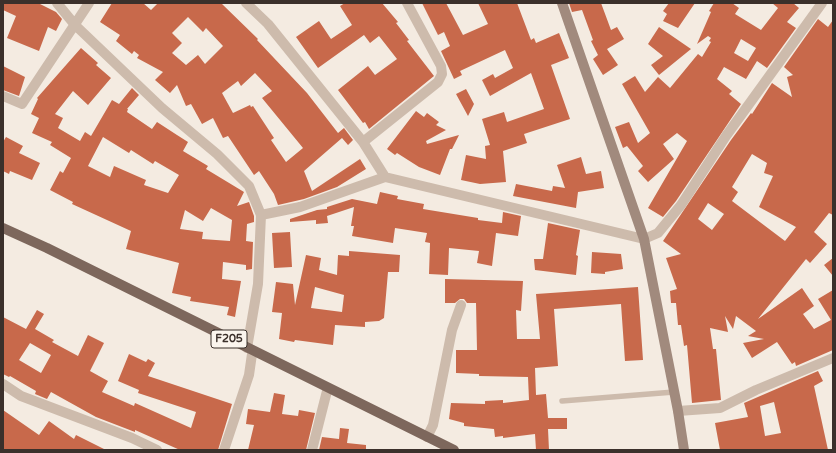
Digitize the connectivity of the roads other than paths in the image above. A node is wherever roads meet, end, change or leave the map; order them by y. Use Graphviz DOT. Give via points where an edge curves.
graph roads {
  1 [pos="57,3"];
  2 [pos="89,3"];
  3 [pos="246,3"];
  4 [pos="407,3"];
  5 [pos="562,3"];
  6 [pos="822,3"];
  7 [pos="75,25"];
  8 [pos="3,96"];
  9 [pos="363,142"];
  10 [pos="385,177"];
  11 [pos="261,215"];
  12 [pos="3,228"];
  13 [pos="3,235"];
  14 [pos="644,239"];
  15 [pos="96,276"];
  16 [pos="461,306"];
  17 [pos="250,351"];
  18 [pos="833,358"];
  19 [pos="3,384"];
  20 [pos="327,391"];
  21 [pos="674,392"];
  22 [pos="562,401"];
  23 [pos="678,411"];
  24 [pos="427,437"];
  25 [pos="684,449"];
  26 [pos="157,450"];
  27 [pos="224,450"];
  28 [pos="312,450"];
  29 [pos="442,450"];
  30 [pos="454,450"];
  1 -- 7 [label="street"];
  2 -- 7 [label="street"];
  3 -- 9 [label="street" via="268,24"];
  4 -- 9 [label="street" via="441,66 442,74 438,82"];
  5 -- 14 [label="main road"];
  6 -- 14 [label="street" via="726,136 676,211 658,233"];
  7 -- 8 [label="street" via="22,104"];
  7 -- 11 [label="street" via="249,186"];
  9 -- 10 [label="street"];
  10 -- 11 [label="street" via="300,207"];
  10 -- 14 [label="street"];
  11 -- 17 [label="street" via="258,284"];
  12 -- 15 [label="main road, F205"];
  13 -- 15 [label="main road, F205"];
  14 -- 21 [label="main road"];
  15 -- 17 [label="main road, F205"];
  16 -- 24 [label="street" via="452,330 433,425"];
  17 -- 20 [label="main road, F205"];
  17 -- 24 [label="main road, F205"];
  17 -- 27 [label="street" via="249,375"];
  18 -- 23 [label="street" via="720,408"];
  19 -- 26 [label="street" via="21,396"];
  20 -- 28 [label="street"];
  20 -- 29 [label="main road, F205"];
  21 -- 22 [label="lane"];
  21 -- 23 [label="main road"];
  23 -- 25 [label="main road"];
  24 -- 30 [label="main road, F205"];
}
